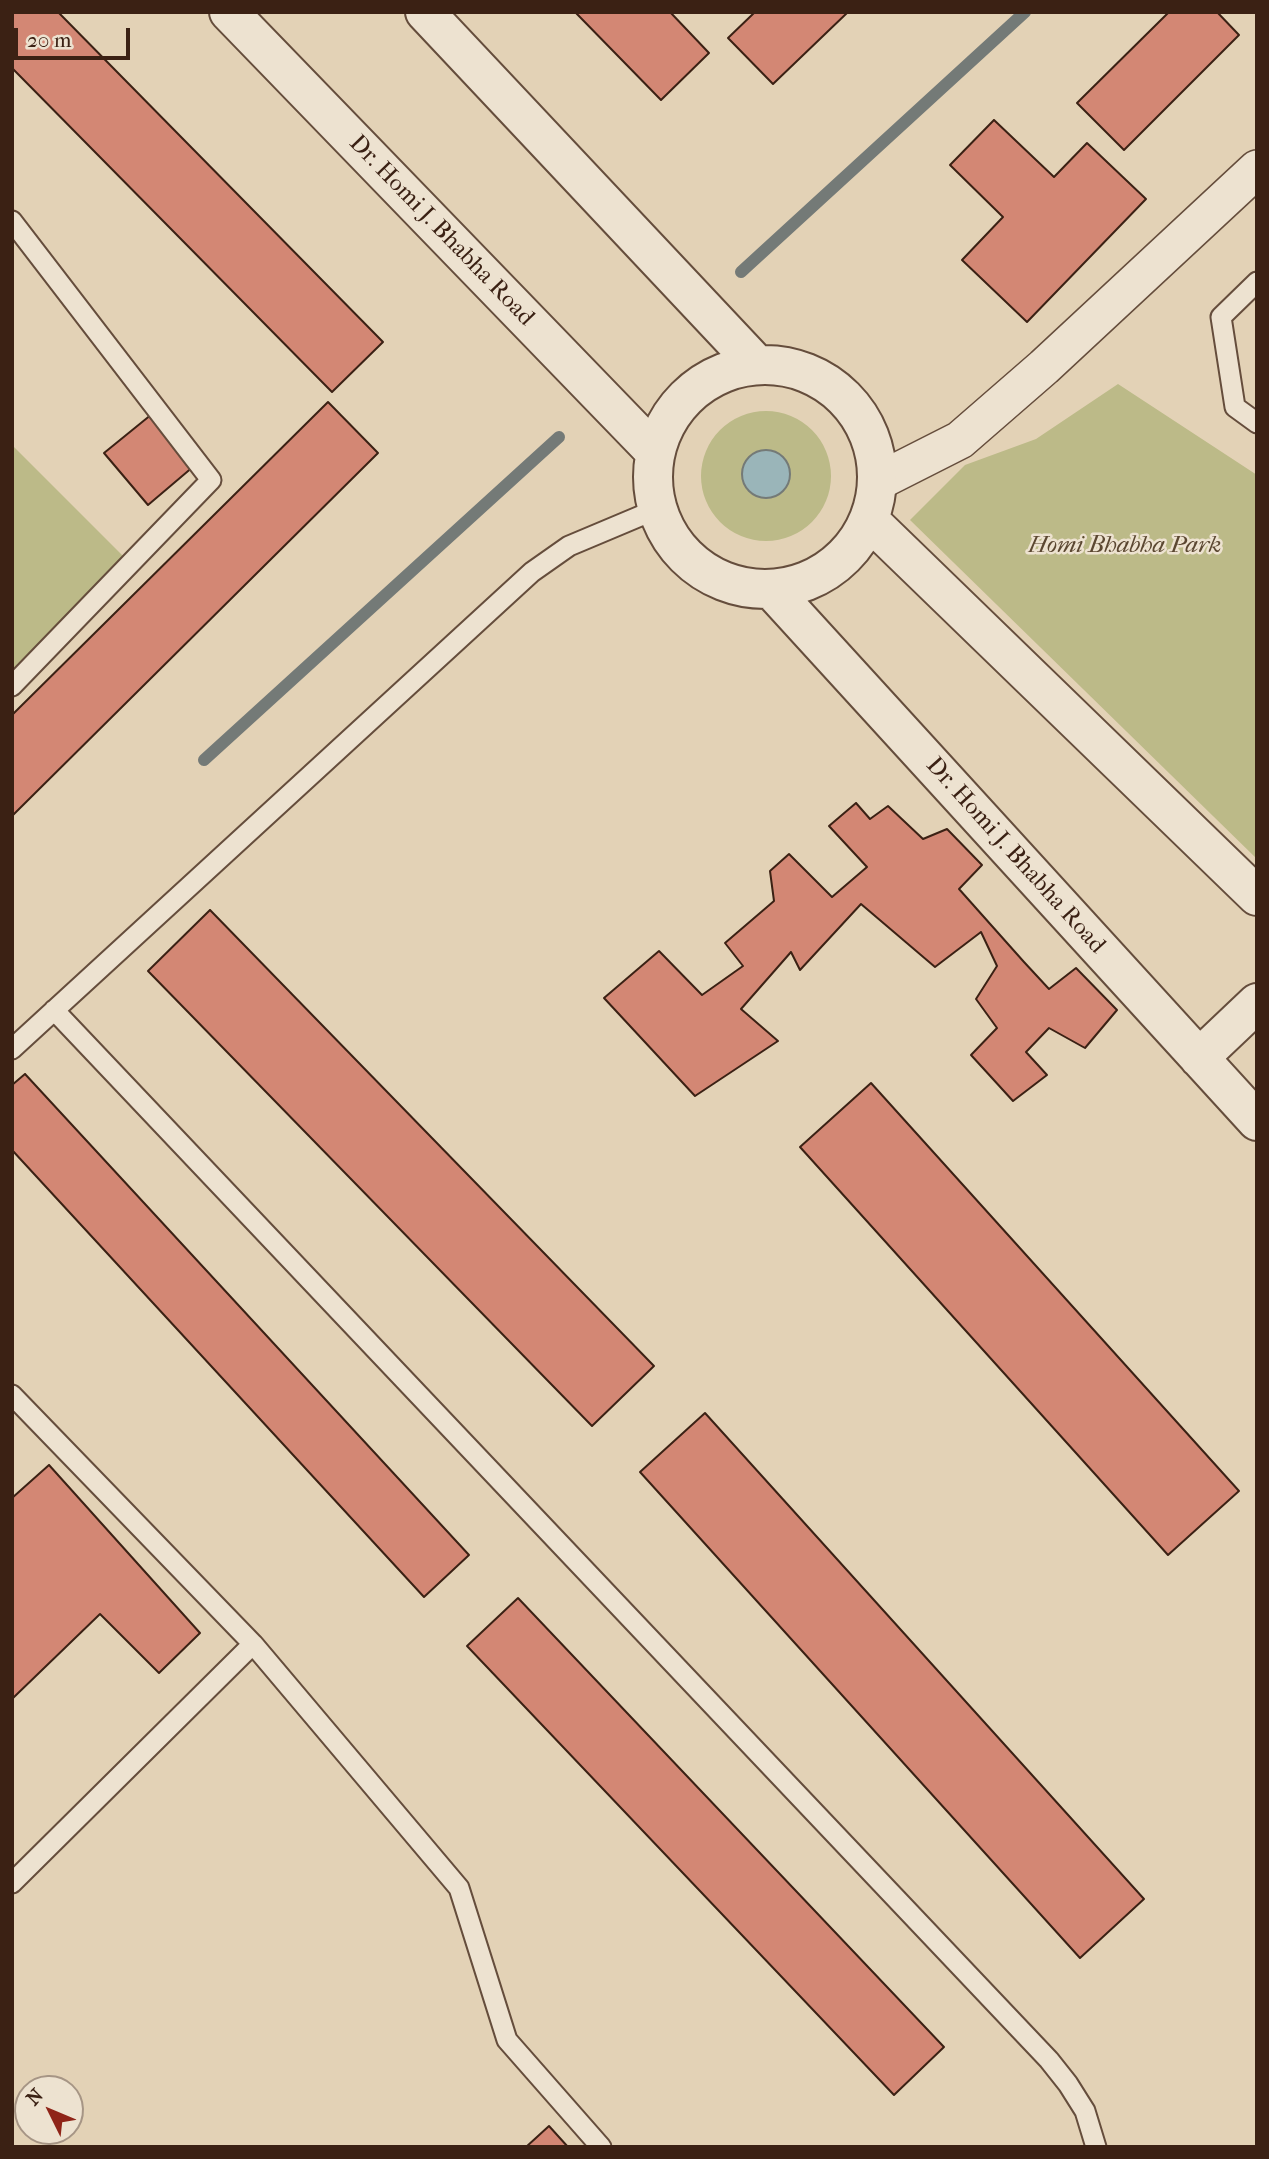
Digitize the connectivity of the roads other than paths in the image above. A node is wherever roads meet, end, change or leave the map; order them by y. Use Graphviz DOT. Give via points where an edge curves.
graph roads {
  1 [pos="229,12"];
  2 [pos="425,12"];
  3 [pos="1257,169"];
  4 [pos="12,221"];
  5 [pos="1257,282"];
  6 [pos="757,365"];
  7 [pos="1257,423"];
  8 [pos="653,450"];
  9 [pos="878,481"];
  10 [pos="657,509"];
  11 [pos="870,521"];
  12 [pos="773,591"];
  13 [pos="12,686"];
  14 [pos="1257,895"];
  15 [pos="1257,1003"];
  16 [pos="54,1010"];
  17 [pos="12,1049"];
  18 [pos="1199,1058"];
  19 [pos="1257,1121"];
  20 [pos="12,1395"];
  21 [pos="253,1644"];
  22 [pos="12,1883"];
  23 [pos="601,2147"];
  24 [pos="1096,2147"];
  1 -- 8 [label="street, Dr. Homi J. Bhabha Road"];
  2 -- 6 [label="street"];
  3 -- 9 [label="street" via="960,440"];
  4 -- 13 [label="lane" via="211,480"];
  5 -- 7 [label="lane" via="1221,317 1235,407"];
  6 -- 8 [label="street" via="724,372 696,388 674,412"];
  6 -- 9 [label="street" via="794,368 828,383 855,407 873,440"];
  8 -- 10 [label="street"];
  9 -- 11 [label="street"];
  10 -- 12 [label="street" via="673,543 700,570 734,587"];
  10 -- 16 [label="lane" via="569,546 532,572"];
  11 -- 12 [label="street" via="847,556 813,580"];
  11 -- 14 [label="street"];
  12 -- 18 [label="street, Dr. Homi J. Bhabha Road"];
  15 -- 18 [label="street"];
  16 -- 17 [label="lane"];
  16 -- 24 [label="lane" via="1049,2060 1085,2111"];
  18 -- 19 [label="street, Dr. Homi J. Bhabha Road"];
  20 -- 21 [label="lane"];
  21 -- 22 [label="lane"];
  21 -- 23 [label="lane" via="459,1888 507,2040"];
}
